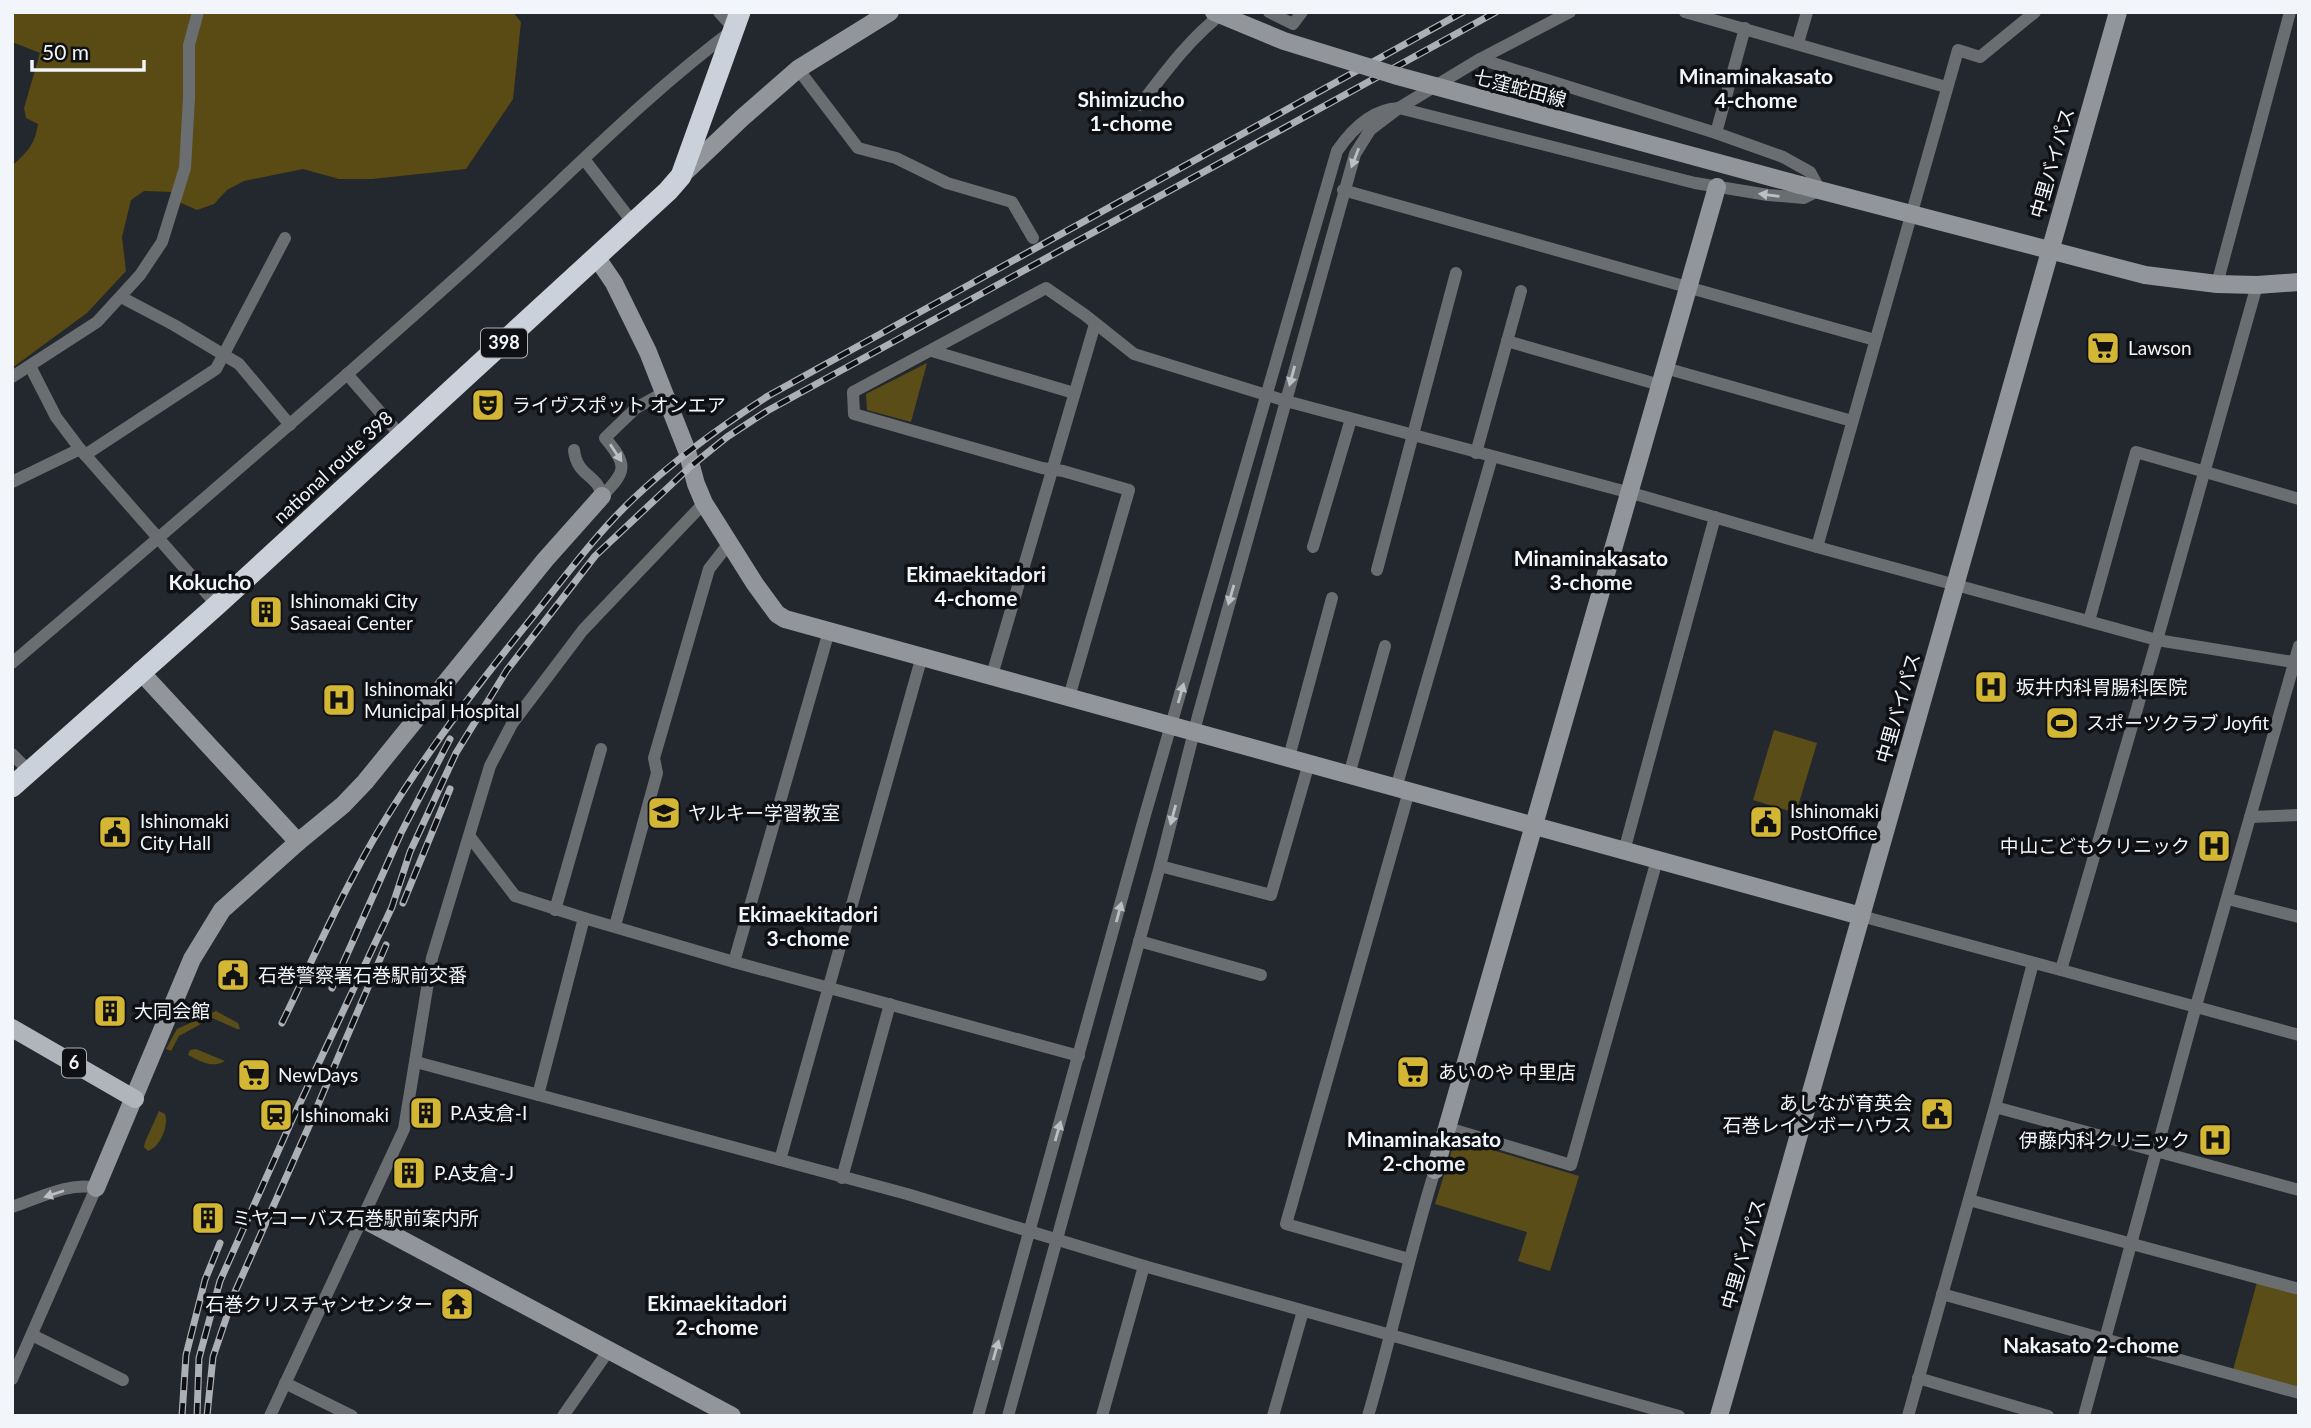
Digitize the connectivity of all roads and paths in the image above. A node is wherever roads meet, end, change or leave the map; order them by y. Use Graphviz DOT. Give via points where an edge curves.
graph roads {
  1 [pos="198,12"];
  2 [pos="719,12"];
  3 [pos="890,12"];
  4 [pos="1214,12"];
  5 [pos="1225,12"];
  6 [pos="1269,12"];
  7 [pos="1301,12"];
  8 [pos="1570,12"];
  9 [pos="1685,12"];
  10 [pos="1807,12"];
  11 [pos="2035,12"];
  12 [pos="2118,12"];
  13 [pos="2290,12"];
  14 [pos="737,21"];
  15 [pos="1745,28"];
  16 [pos="1798,43"];
  17 [pos="1480,59"];
  18 [pos="798,69"];
  19 [pos="1946,87"];
  20 [pos="708,99"];
  21 [pos="1140,105"];
  22 [pos="1399,108"];
  23 [pos="730,130"];
  24 [pos="1716,133"];
  25 [pos="584,159"];
  26 [pos="681,176"];
  27 [pos="1717,187"];
  28 [pos="1343,190"];
  29 [pos="1820,190"];
  30 [pos="1910,215"];
  31 [pos="633,223"];
  32 [pos="285,238"];
  33 [pos="1033,238"];
  34 [pos="2049,251"];
  35 [pos="597,258"];
  36 [pos="1456,273"];
  37 [pos="2299,282"];
  38 [pos="2217,284"];
  39 [pos="2256,285"];
  40 [pos="1688,287"];
  41 [pos="1521,291"];
  42 [pos="121,297"];
  43 [pos="1095,324"];
  44 [pos="1875,340"];
  45 [pos="1507,341"];
  46 [pos="932,351"];
  47 [pos="225,354"];
  48 [pos="30,366"];
  49 [pos="347,374"];
  50 [pos="12,377"];
  51 [pos="1662,377"];
  52 [pos="663,393"];
  53 [pos="1074,393"];
  54 [pos="1265,395"];
  55 [pos="1286,401"];
  56 [pos="1351,419"];
  57 [pos="1852,421"];
  58 [pos="290,425"];
  59 [pos="401,436"];
  60 [pos="1412,436"];
  61 [pos="574,450"];
  62 [pos="82,452"];
  63 [pos="1476,453"];
  64 [pos="1492,457"];
  65 [pos="1051,469"];
  66 [pos="2204,470"];
  67 [pos="12,482"];
  68 [pos="1627,494"];
  69 [pos="601,496"];
  70 [pos="2299,499"];
  71 [pos="704,503"];
  72 [pos="1716,517"];
  73 [pos="158,539"];
  74 [pos="730,542"];
  75 [pos="1313,547"];
  76 [pos="1816,547"];
  77 [pos="1377,570"];
  78 [pos="1955,584"];
  79 [pos="1332,598"];
  80 [pos="216,605"];
  81 [pos="2089,621"];
  82 [pos="829,631"];
  83 [pos="2157,640"];
  84 [pos="1385,646"];
  85 [pos="2299,646"];
  86 [pos="922,656"];
  87 [pos="12,663"];
  88 [pos="2296,663"];
  89 [pos="140,671"];
  90 [pos="992,676"];
  91 [pos="1069,697"];
  92 [pos="1172,724"];
  93 [pos="1194,731"];
  94 [pos="601,750"];
  95 [pos="12,754"];
  96 [pos="1289,757"];
  97 [pos="1309,763"];
  98 [pos="29,771"];
  99 [pos="1349,775"];
  100 [pos="12,786"];
  101 [pos="1402,789"];
  102 [pos="2299,816"];
  103 [pos="2250,817"];
  104 [pos="1533,825"];
  105 [pos="470,837"];
  106 [pos="298,842"];
  107 [pos="1624,851"];
  108 [pos="1657,860"];
  109 [pos="1160,866"];
  110 [pos="2228,899"];
  111 [pos="555,910"];
  112 [pos="1861,916"];
  113 [pos="2299,917"];
  114 [pos="584,918"];
  115 [pos="615,926"];
  116 [pos="1139,942"];
  117 [pos="734,962"];
  118 [pos="2033,963"];
  119 [pos="2061,970"];
  120 [pos="1261,975"];
  121 [pos="829,987"];
  122 [pos="890,1004"];
  123 [pos="2196,1006"];
  124 [pos="12,1028"];
  125 [pos="2299,1035"];
  126 [pos="1079,1056"];
  127 [pos="416,1062"];
  128 [pos="538,1094"];
  129 [pos="135,1099"];
  130 [pos="1995,1107"];
  131 [pos="1448,1128"];
  132 [pos="2157,1151"];
  133 [pos="780,1160"];
  134 [pos="1436,1170"];
  135 [pos="842,1178"];
  136 [pos="96,1188"];
  137 [pos="2299,1190"];
  138 [pos="1969,1200"];
  139 [pos="12,1208"];
  140 [pos="363,1219"];
  141 [pos="1030,1230"];
  142 [pos="1056,1239"];
  143 [pos="2131,1245"];
  144 [pos="1409,1259"];
  145 [pos="1144,1266"];
  146 [pos="2299,1289"];
  147 [pos="1942,1294"];
  148 [pos="1303,1311"];
  149 [pos="32,1335"];
  150 [pos="1391,1336"];
  151 [pos="2106,1338"];
  152 [pos="609,1350"];
  153 [pos="1918,1378"];
  154 [pos="12,1379"];
  155 [pos="123,1380"];
  156 [pos="285,1383"];
  157 [pos="2299,1393"];
  158 [pos="270,1416"];
  159 [pos="352,1416"];
  160 [pos="563,1416"];
  161 [pos="732,1416"];
  162 [pos="978,1416"];
  163 [pos="1008,1416"];
  164 [pos="1102,1416"];
  165 [pos="1273,1416"];
  166 [pos="1368,1416"];
  167 [pos="1679,1416"];
  168 [pos="1719,1416"];
  169 [pos="1908,1416"];
  170 [pos="2048,1416"];
  171 [pos="2084,1416"];
  1 -- 42 [label="street" via="189,45 185,168 162,242"];
  2 -- 14 [label="street"];
  3 -- 18 [label="street"];
  4 -- 29 [label="street, 七窪蛇田線, bridge" via="1284,41 1394,75"];
  5 -- 21 [label="street" via="1202,29"];
  6 -- 7 [label="street" via="1293,24"];
  8 -- 17 [label="street"];
  9 -- 15 [label="street"];
  10 -- 16 [label="street"];
  11 -- 19 [label="street" via="1980,57 1958,50"];
  12 -- 34 [label="street, 中里バイパス"];
  13 -- 38 [label="street"];
  14 -- 20 [label="highway, 398"];
  14 -- 25 [label="street"];
  15 -- 16 [label="street"];
  15 -- 24 [label="street"];
  16 -- 19 [label="street"];
  17 -- 22 [label="street"];
  17 -- 24 [label="street"];
  18 -- 23 [label="street"];
  18 -- 33 [label="street" via="858,148 896,158 947,183 1012,202"];
  19 -- 30 [label="street"];
  20 -- 23 [label="street" via="711,120"];
  20 -- 26 [label="highway, 398"];
  22 -- 27 [label="street"];
  22 -- 28 [label="street, one-way" via="1362,140"];
  22 -- 54 [label="street" via="1384,109 1368,119 1337,152"];
  23 -- 26 [label="street"];
  24 -- 29 [label="street" via="1783,157 1810,172"];
  25 -- 31 [label="street"];
  25 -- 49 [label="street"];
  26 -- 31 [label="highway, national route 398 / 398"];
  29 -- 27 [label="street, one-way" via="1804,198"];
  27 -- 40 [label="street"];
  28 -- 40 [label="street"];
  28 -- 55 [label="street, one-way"];
  29 -- 30 [label="street, 七窪蛇田線"];
  30 -- 34 [label="street, 七窪蛇田線"];
  30 -- 44 [label="street"];
  31 -- 35 [label="highway, national route 398 / 398"];
  32 -- 47 [label="street"];
  34 -- 38 [label="street, 七窪蛇田線" via="2145,275"];
  34 -- 78 [label="street, 中里バイパス"];
  35 -- 52 [label="street" via="648,352"];
  35 -- 59 [label="highway, national route 398 / 398"];
  36 -- 60 [label="street"];
  37 -- 39 [label="street, 七窪蛇田線"];
  38 -- 39 [label="street, 七窪蛇田線"];
  39 -- 66 [label="street"];
  40 -- 44 [label="street"];
  40 -- 51 [label="street"];
  41 -- 45 [label="street"];
  42 -- 47 [label="street"];
  42 -- 48 [label="street" via="97,322"];
  43 -- 46 [label="street" via="1046,288"];
  43 -- 53 [label="street"];
  43 -- 54 [label="street" via="1134,354"];
  44 -- 57 [label="street"];
  45 -- 51 [label="street"];
  45 -- 63 [label="street"];
  46 -- 53 [label="street"];
  46 -- 65 [label="street" via="853,393 854,414"];
  47 -- 58 [label="street" via="240,364"];
  47 -- 62 [label="street" via="216,369"];
  48 -- 50 [label="street"];
  48 -- 62 [label="street" via="56,417"];
  49 -- 58 [label="street"];
  49 -- 59 [label="street"];
  51 -- 57 [label="street"];
  51 -- 68 [label="street"];
  52 -- 69 [label="street, one-way" via="636,408 605,438 623,465 617,481"];
  52 -- 71 [label="street"];
  53 -- 65 [label="street"];
  54 -- 55 [label="street"];
  92 -- 54 [label="street, one-way"];
  55 -- 56 [label="street"];
  55 -- 93 [label="street, one-way"];
  56 -- 60 [label="street"];
  56 -- 75 [label="street"];
  57 -- 76 [label="street"];
  58 -- 73 [label="street"];
  59 -- 80 [label="highway, national route 398 / 398"];
  60 -- 63 [label="street"];
  60 -- 77 [label="street"];
  61 -- 69 [label="street" via="578,468 597,483"];
  62 -- 67 [label="street"];
  62 -- 73 [label="street"];
  63 -- 64 [label="street"];
  64 -- 68 [label="street"];
  64 -- 101 [label="street"];
  65 -- 90 [label="street"];
  65 -- 91 [label="street" via="1129,489"];
  66 -- 70 [label="street"];
  66 -- 81 [label="street" via="2136,452"];
  66 -- 83 [label="street"];
  68 -- 72 [label="street"];
  68 -- 104 [label="street"];
  69 -- 106 [label="street" via="365,782"];
  71 -- 74 [label="street"];
  71 -- 105 [label="street" via="583,630 512,724 490,766"];
  72 -- 76 [label="street"];
  72 -- 107 [label="street"];
  73 -- 80 [label="street"];
  73 -- 87 [label="street"];
  74 -- 82 [label="street" via="777,614"];
  74 -- 115 [label="street" via="709,569 654,758 657,773"];
  76 -- 78 [label="street"];
  78 -- 81 [label="street"];
  78 -- 112 [label="street, 中里バイパス"];
  79 -- 96 [label="street"];
  80 -- 89 [label="highway, national route 398 / 398"];
  81 -- 83 [label="street"];
  82 -- 86 [label="street"];
  82 -- 117 [label="street"];
  83 -- 88 [label="street"];
  83 -- 119 [label="street"];
  84 -- 99 [label="street"];
  85 -- 88 [label="street"];
  86 -- 90 [label="street"];
  86 -- 121 [label="street"];
  88 -- 103 [label="street"];
  89 -- 98 [label="highway, national route 398 / 398"];
  89 -- 106 [label="street"];
  90 -- 91 [label="street"];
  91 -- 92 [label="street"];
  92 -- 93 [label="street"];
  126 -- 92 [label="street, one-way"];
  93 -- 96 [label="street"];
  93 -- 109 [label="street, one-way"];
  94 -- 111 [label="street"];
  95 -- 98 [label="street"];
  96 -- 97 [label="street"];
  97 -- 99 [label="street"];
  97 -- 109 [label="street" via="1271,895"];
  98 -- 100 [label="highway, national route 398 / 398"];
  99 -- 101 [label="street"];
  101 -- 104 [label="street"];
  101 -- 144 [label="street" via="1286,1224"];
  102 -- 103 [label="street"];
  103 -- 110 [label="street"];
  104 -- 107 [label="street"];
  104 -- 131 [label="street"];
  105 -- 111 [label="street" via="510,892"];
  105 -- 127 [label="street" via="432,958"];
  106 -- 129 [label="street" via="222,910 206,934"];
  107 -- 108 [label="street"];
  108 -- 112 [label="street"];
  108 -- 131 [label="street" via="1571,1165"];
  109 -- 116 [label="street"];
  110 -- 113 [label="street"];
  110 -- 123 [label="street"];
  111 -- 114 [label="street"];
  112 -- 118 [label="street"];
  112 -- 168 [label="street, 中里バイパス"];
  114 -- 115 [label="street"];
  114 -- 128 [label="street"];
  115 -- 117 [label="street"];
  116 -- 120 [label="street"];
  116 -- 142 [label="street"];
  117 -- 121 [label="street"];
  118 -- 119 [label="street"];
  118 -- 130 [label="street"];
  119 -- 123 [label="street"];
  121 -- 122 [label="street"];
  121 -- 133 [label="street"];
  122 -- 126 [label="street"];
  122 -- 135 [label="street"];
  123 -- 125 [label="street"];
  123 -- 132 [label="street"];
  124 -- 129 [label="main road, 6"];
  141 -- 126 [label="street, one-way"];
  127 -- 128 [label="street"];
  127 -- 140 [label="street" via="404,1129"];
  128 -- 133 [label="street"];
  129 -- 136 [label="street"];
  130 -- 132 [label="street"];
  130 -- 138 [label="street"];
  131 -- 134 [label="street"];
  132 -- 137 [label="street"];
  132 -- 143 [label="street"];
  133 -- 135 [label="street"];
  134 -- 144 [label="street"];
  135 -- 141 [label="street"];
  136 -- 139 [label="street, one-way" via="68,1189"];
  136 -- 149 [label="street"];
  138 -- 143 [label="street"];
  138 -- 147 [label="street"];
  140 -- 152 [label="street"];
  140 -- 156 [label="street"];
  141 -- 142 [label="street"];
  162 -- 141 [label="street, one-way"];
  142 -- 145 [label="street"];
  142 -- 163 [label="street"];
  143 -- 146 [label="street"];
  143 -- 151 [label="street"];
  144 -- 150 [label="street"];
  145 -- 148 [label="street"];
  145 -- 164 [label="street"];
  147 -- 151 [label="street"];
  147 -- 153 [label="street"];
  148 -- 150 [label="street"];
  148 -- 165 [label="street"];
  149 -- 154 [label="street"];
  149 -- 155 [label="street"];
  150 -- 166 [label="street"];
  150 -- 167 [label="street"];
  151 -- 157 [label="street"];
  151 -- 171 [label="street"];
  152 -- 160 [label="street"];
  152 -- 161 [label="street"];
  153 -- 169 [label="street"];
  153 -- 170 [label="street"];
  156 -- 158 [label="street"];
  156 -- 159 [label="street"];
}
